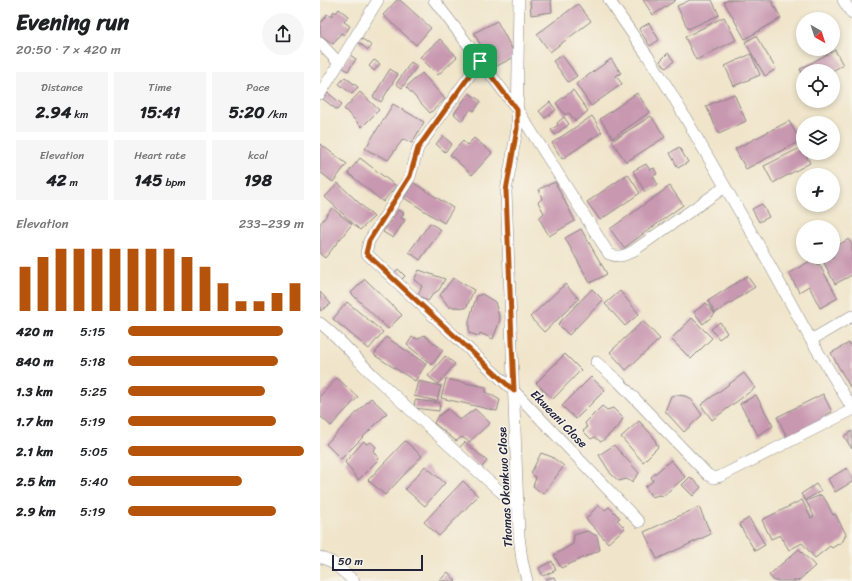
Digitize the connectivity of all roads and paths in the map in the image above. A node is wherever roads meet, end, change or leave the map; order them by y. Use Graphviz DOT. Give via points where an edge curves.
graph roads {
  1 [pos="378,0"];
  2 [pos="434,0"];
  3 [pos="519,0"];
  4 [pos="609,0"];
  5 [pos="843,0"];
  6 [pos="851,11"];
  7 [pos="320,43"];
  8 [pos="480,61"];
  9 [pos="339,63"];
  10 [pos="320,94"];
  11 [pos="517,110"];
  12 [pos="725,187"];
  13 [pos="852,316"];
  14 [pos="320,323"];
  15 [pos="811,340"];
  16 [pos="596,362"];
  17 [pos="514,391"];
  18 [pos="852,409"];
  19 [pos="518,507"];
  20 [pos="639,522"];
  21 [pos="320,557"];
  22 [pos="354,581"];
  23 [pos="527,581"];
  1 -- 9 [label="street"];
  2 -- 8 [label="street"];
  3 -- 11 [label="street, Thomas Okonkwo Close"];
  4 -- 12 [label="street" via="649,58"];
  5 -- 6 [label="street"];
  7 -- 9 [label="street"];
  8 -- 11 [label="street"];
  8 -- 17 [label="street, Ekweani Close" via="418,148 410,176 369,241 366,253"];
  9 -- 10 [label="street"];
  11 -- 12 [label="street" via="609,254 625,256"];
  11 -- 17 [label="street, Thomas Okonkwo Close" via="517,129 506,191"];
  12 -- 15 [label="street"];
  13 -- 15 [label="street"];
  14 -- 19 [label="street" via="333,332 370,372 450,447"];
  15 -- 18 [label="street"];
  16 -- 18 [label="street" via="708,475 714,478"];
  17 -- 19 [label="street, Thomas Okonkwo Close"];
  17 -- 20 [label="street, Ekweani Close"];
  19 -- 23 [label="street, Thomas Okonkwo Close" via="522,560"];
  21 -- 22 [label="street" via="332,562"];
}
